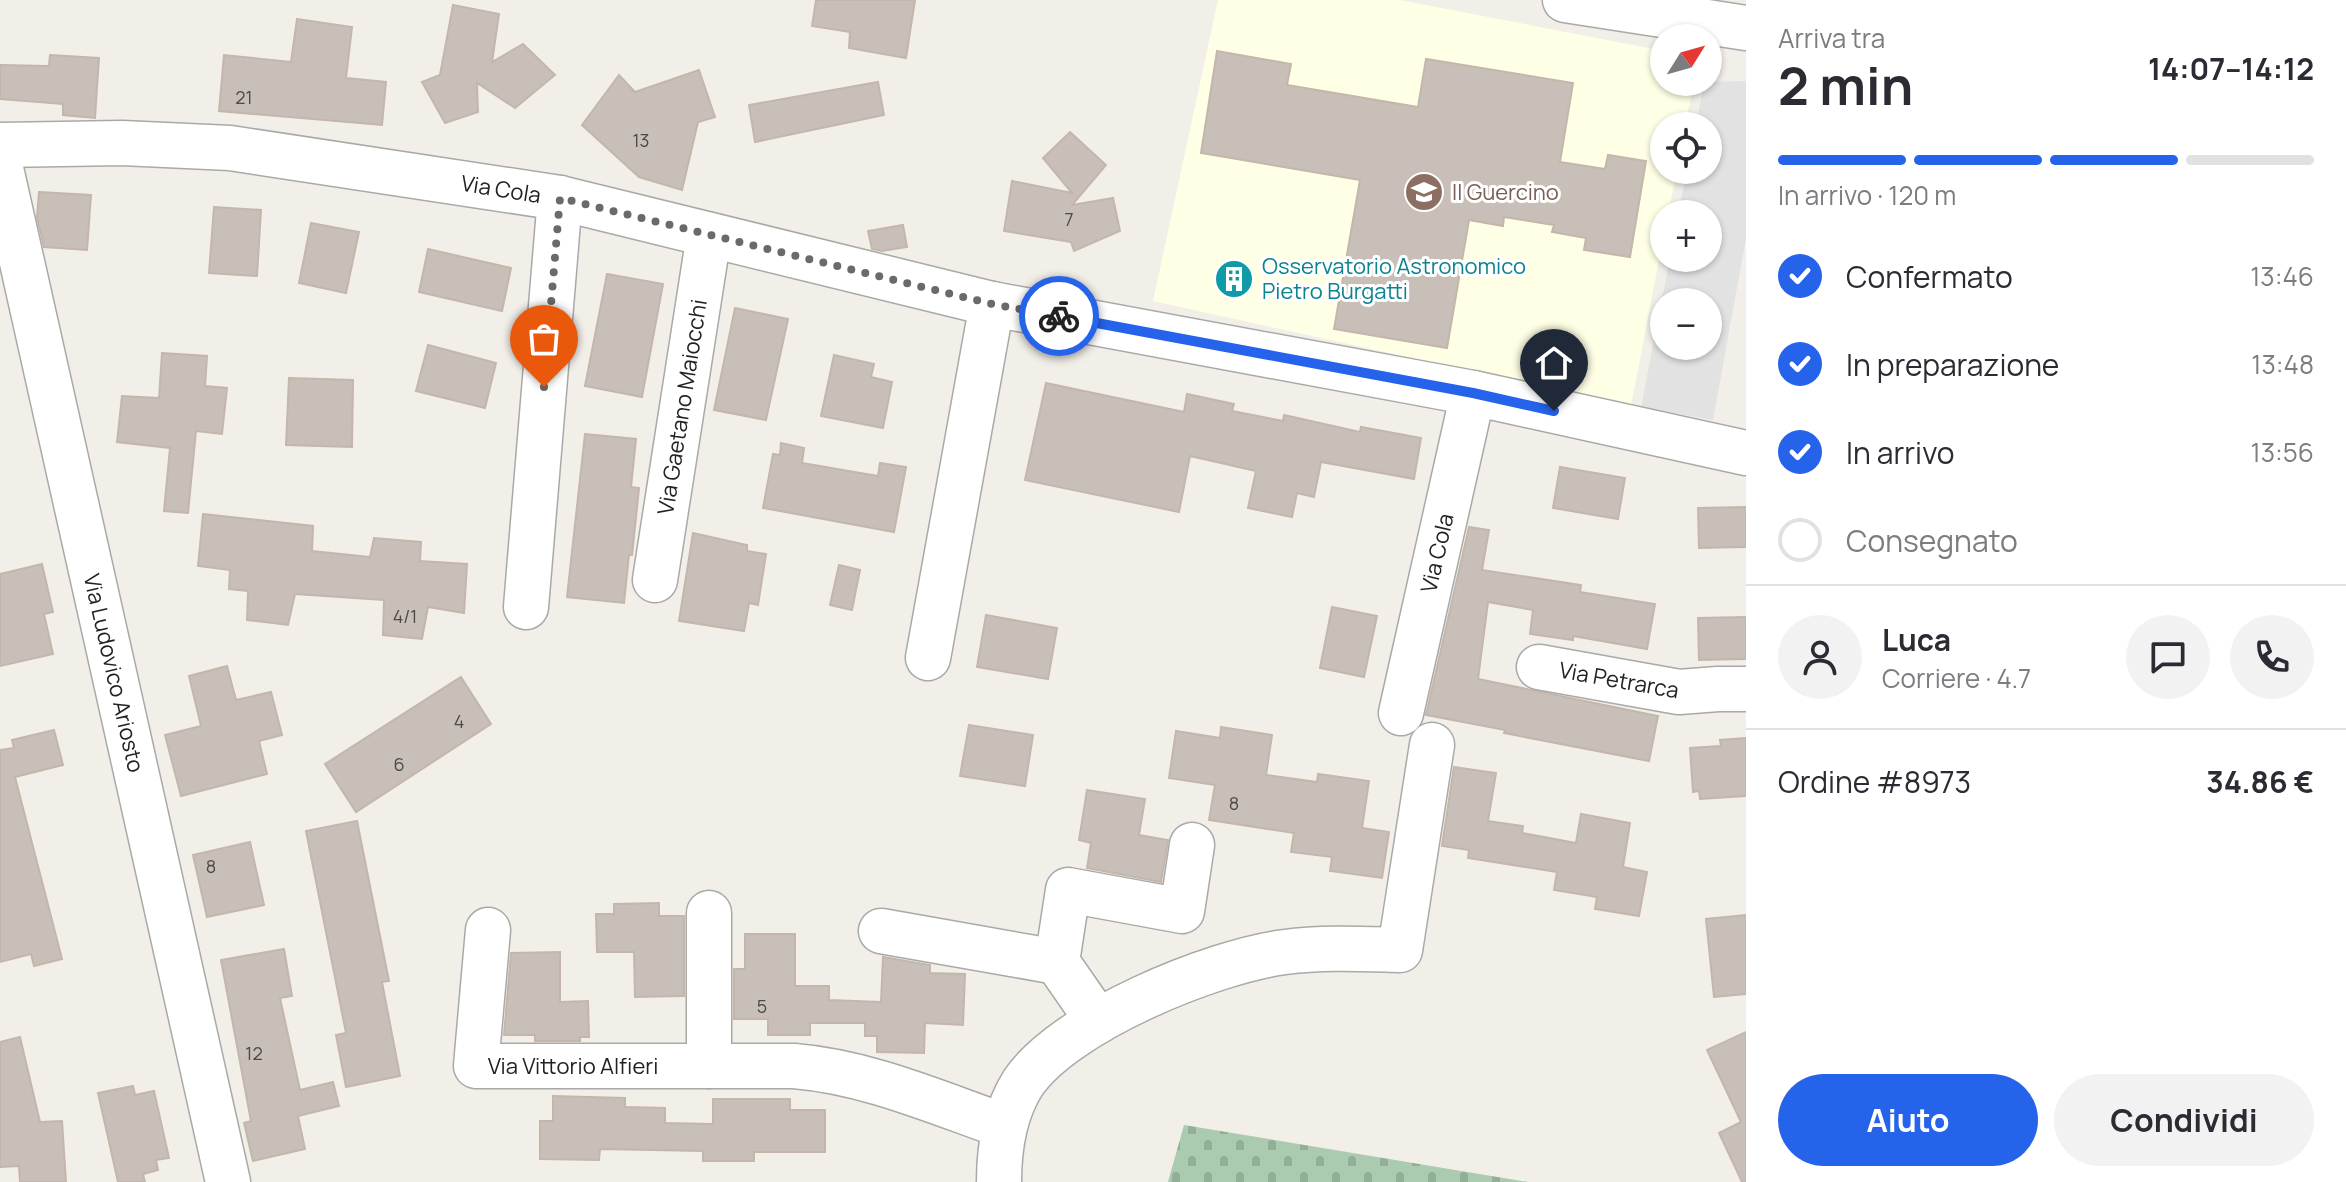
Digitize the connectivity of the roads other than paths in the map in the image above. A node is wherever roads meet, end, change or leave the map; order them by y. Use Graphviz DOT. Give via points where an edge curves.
graph roads {
  1 [pos="1565,0"];
  2 [pos="1746,28"];
  3 [pos="0,145"];
  4 [pos="0,164"];
  5 [pos="560,198"];
  6 [pos="709,235"];
  7 [pos="992,304"];
  8 [pos="1473,393"];
  9 [pos="1746,453"];
  10 [pos="655,580"];
  11 [pos="526,607"];
  12 [pos="928,658"];
  13 [pos="1539,667"];
  14 [pos="1746,689"];
  15 [pos="1401,713"];
  16 [pos="1432,745"];
  17 [pos="1192,845"];
  18 [pos="709,913"];
  19 [pos="488,930"];
  20 [pos="881,931"];
  21 [pos="1057,962"];
  22 [pos="1098,1021"];
  23 [pos="709,1066"];
  24 [pos="1004,1126"];
  25 [pos="228,1182"];
  26 [pos="999,1182"];
  1 -- 2 [label="street"];
  3 -- 5 [label="street, Via Cola" via="230,148"];
  4 -- 25 [label="street, Via Ludovico Ariosto"];
  5 -- 6 [label="street, Via Cola"];
  5 -- 11 [label="street"];
  6 -- 7 [label="street, Via Cola"];
  6 -- 10 [label="street, Via Gaetano Maiocchi"];
  7 -- 8 [label="street, Via Cola"];
  7 -- 12 [label="street"];
  8 -- 9 [label="street, Via Cola"];
  8 -- 15 [label="street, Via Cola"];
  13 -- 14 [label="street, Via Petrarca" via="1679,692"];
  16 -- 22 [label="street" via="1400,950 1309,950 1256,957 1147,995"];
  17 -- 21 [label="street" via="1182,911 1068,890"];
  18 -- 23 [label="street"];
  19 -- 23 [label="street, Via Vittorio Alfieri" via="476,1066"];
  20 -- 21 [label="street"];
  21 -- 22 [label="street"];
  22 -- 24 [label="street" via="1031,1073"];
  23 -- 24 [label="street, Via Vittorio Alfieri" via="794,1066 848,1073"];
  24 -- 26 [label="street"];
}
